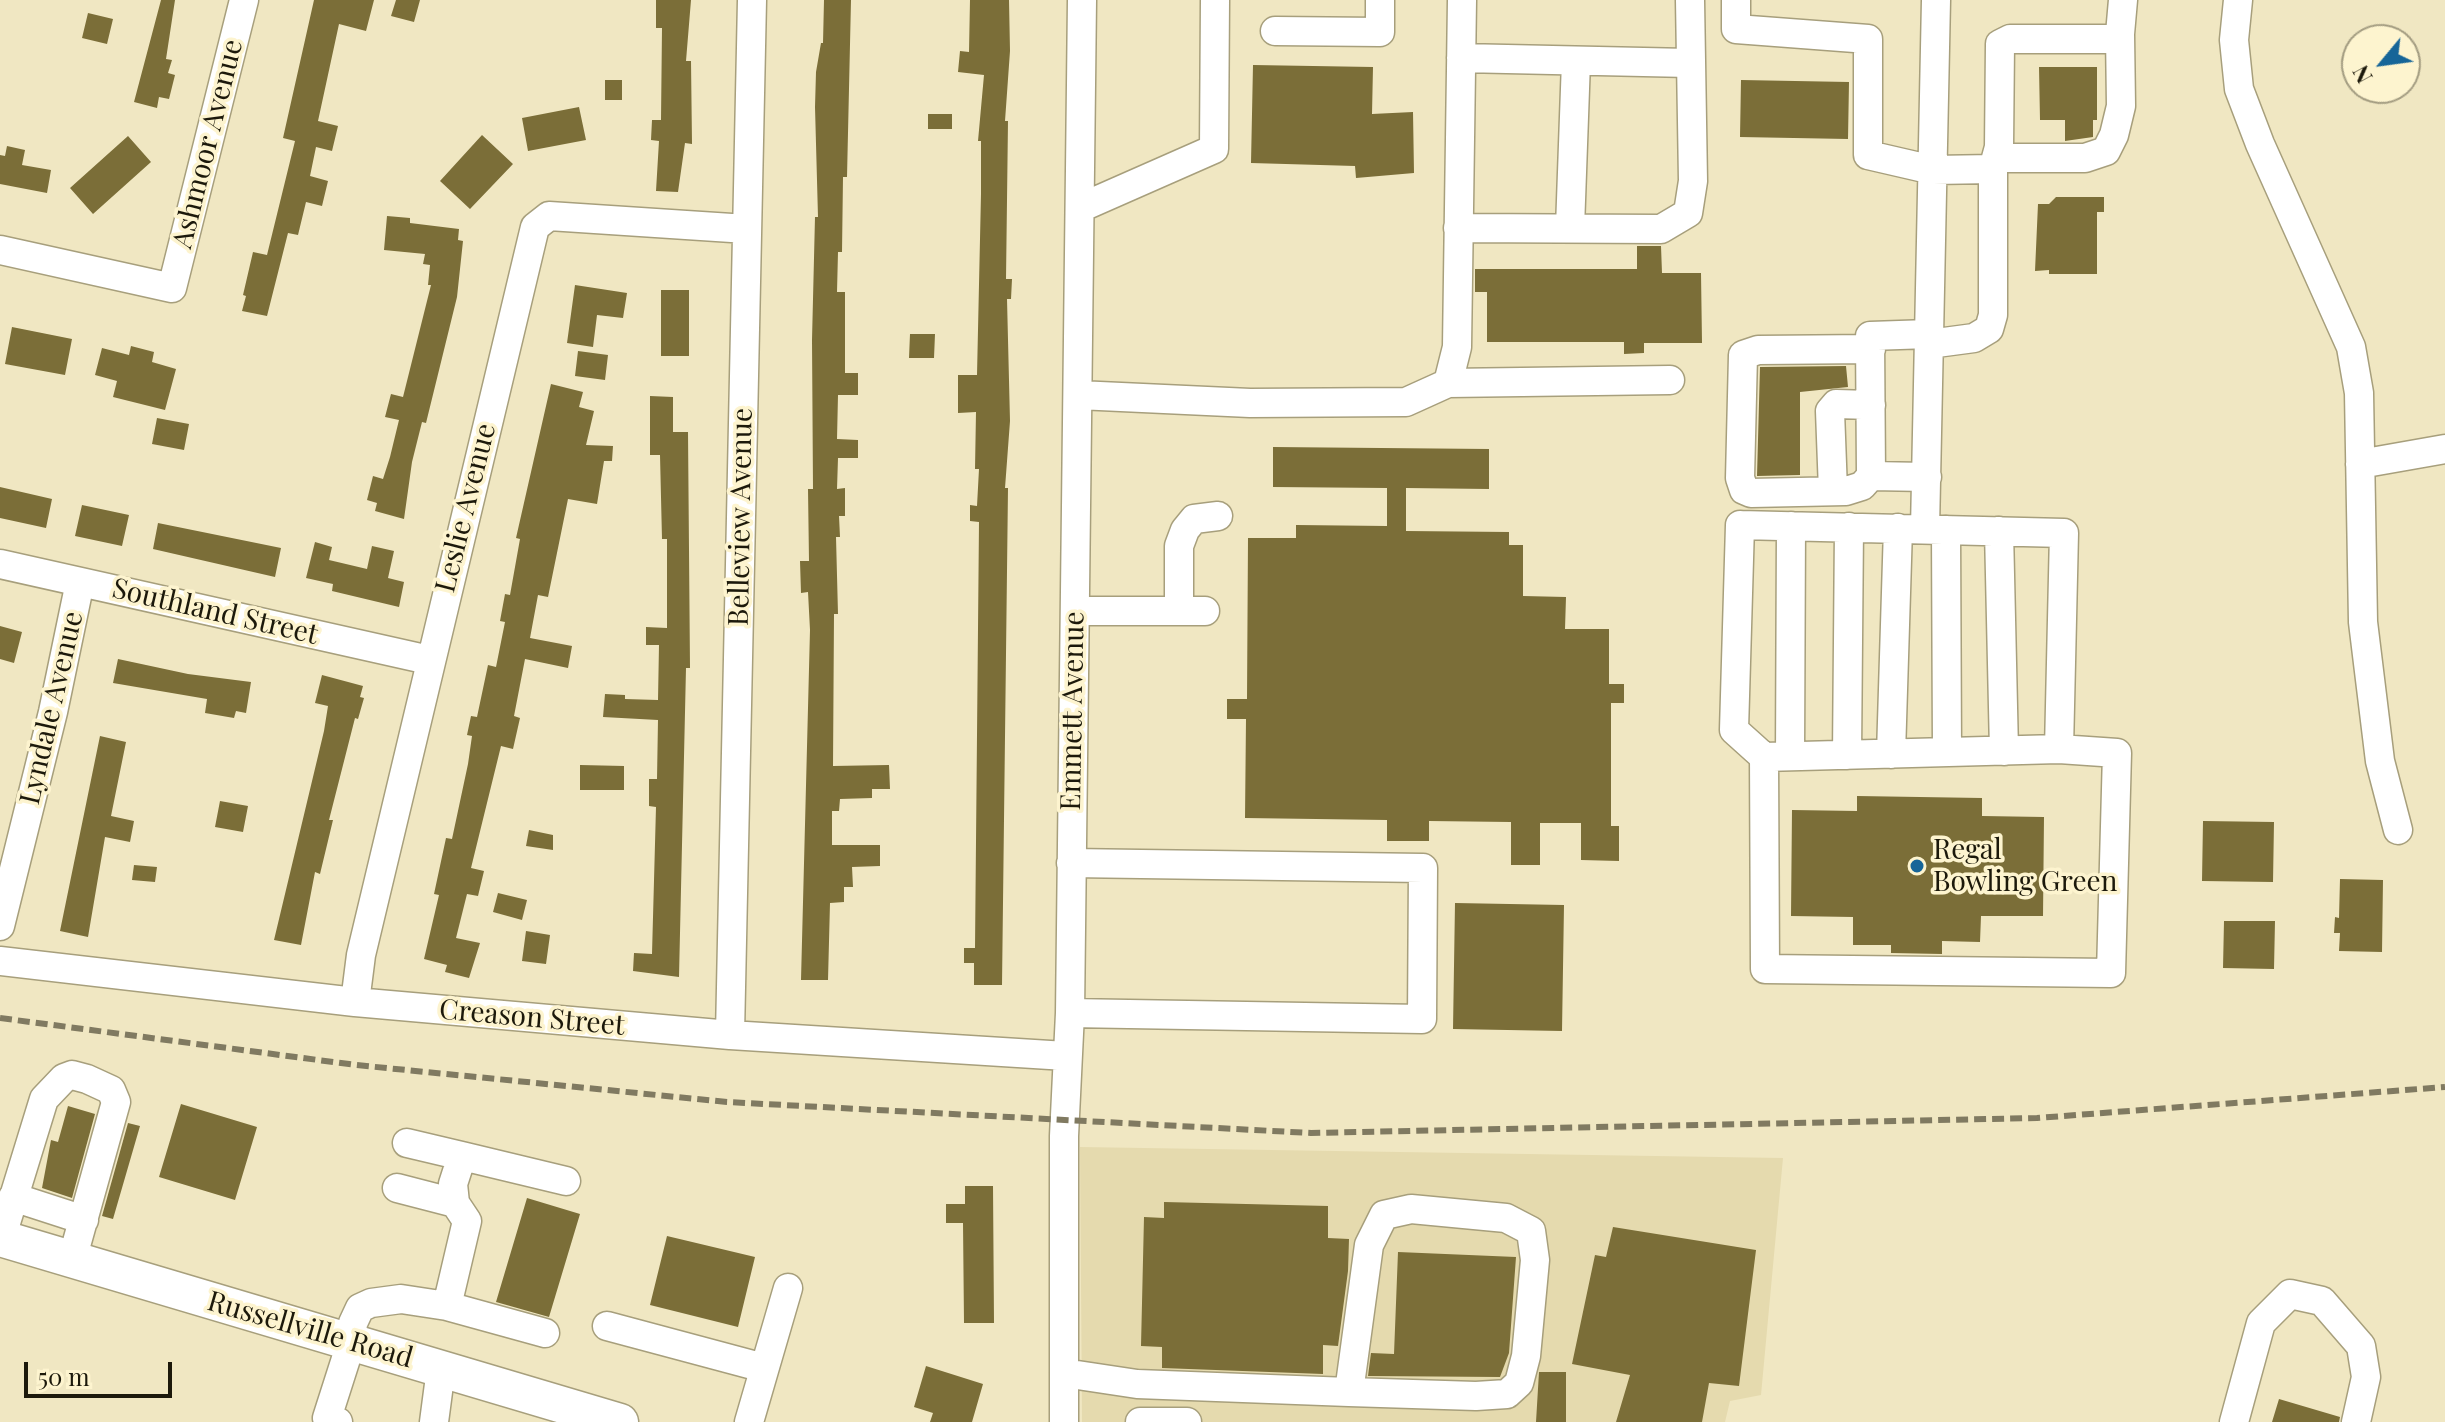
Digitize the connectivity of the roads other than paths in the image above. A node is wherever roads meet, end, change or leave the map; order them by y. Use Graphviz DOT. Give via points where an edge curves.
graph roads {
  1 [pos="244,0"];
  2 [pos="752,0"];
  3 [pos="1082,0"];
  4 [pos="1215,0"];
  5 [pos="1380,0"];
  6 [pos="1462,0"];
  7 [pos="1690,0"];
  8 [pos="1736,0"];
  9 [pos="1936,0"];
  10 [pos="2123,0"];
  11 [pos="2238,0"];
  12 [pos="1275,31"];
  13 [pos="2120,34"];
  14 [pos="1461,58"];
  15 [pos="1576,61"];
  16 [pos="1689,63"];
  17 [pos="1996,163"];
  18 [pos="1933,170"];
  19 [pos="1080,208"];
  20 [pos="1458,228"];
  21 [pos="1570,228"];
  22 [pos="747,229"];
  23 [pos="0,250"];
  24 [pos="1929,339"];
  25 [pos="1871,349"];
  26 [pos="1670,380"];
  27 [pos="1448,383"];
  28 [pos="1078,395"];
  29 [pos="1871,405"];
  30 [pos="2445,449"];
  31 [pos="2360,464"];
  32 [pos="1871,476"];
  33 [pos="1927,477"];
  34 [pos="1833,491"];
  35 [pos="1218,516"];
  36 [pos="1791,526"];
  37 [pos="1849,527"];
  38 [pos="1923,529"];
  39 [pos="1999,531"];
  40 [pos="0,564"];
  41 [pos="80,582"];
  42 [pos="1075,611"];
  43 [pos="429,660"];
  44 [pos="2059,749"];
  45 [pos="2004,751"];
  46 [pos="1947,752"];
  47 [pos="1891,754"];
  48 [pos="1847,755"];
  49 [pos="1777,757"];
  50 [pos="2398,830"];
  51 [pos="1071,863"];
  52 [pos="0,926"];
  53 [pos="0,961"];
  54 [pos="355,1002"];
  55 [pos="1070,1013"];
  56 [pos="730,1035"];
  57 [pos="1066,1056"];
  58 [pos="407,1143"];
  59 [pos="462,1156"];
  60 [pos="566,1181"];
  61 [pos="397,1188"];
  62 [pos="13,1197"];
  63 [pos="455,1203"];
  64 [pos="84,1220"];
  65 [pos="0,1238"];
  66 [pos="72,1260"];
  67 [pos="788,1288"];
  68 [pos="447,1306"];
  69 [pos="607,1326"];
  70 [pos="545,1333"];
  71 [pos="351,1343"];
  72 [pos="764,1368"];
  73 [pos="441,1369"];
  74 [pos="1064,1373"];
  75 [pos="1349,1392"];
  76 [pos="328,1421"];
  77 [pos="611,1421"];
  78 [pos="434,1422"];
  79 [pos="749,1422"];
  80 [pos="1064,1422"];
  81 [pos="1140,1422"];
  82 [pos="1187,1422"];
  83 [pos="2234,1422"];
  84 [pos="2356,1422"];
  1 -- 23 [label="street, Ashmoor Avenue" via="172,288"];
  2 -- 22 [label="street, Belleview Avenue"];
  3 -- 19 [label="street, Emmett Avenue"];
  4 -- 19 [label="street" via="1214,149"];
  5 -- 12 [label="street" via="1380,32"];
  6 -- 14 [label="street"];
  7 -- 16 [label="street"];
  8 -- 18 [label="street" via="1736,29 1868,39 1868,155"];
  9 -- 18 [label="street"];
  10 -- 13 [label="street"];
  11 -- 31 [label="street" via="2234,40 2239,89 2351,347 2359,393"];
  13 -- 17 [label="street" via="2121,106 2106,151 2085,158"];
  13 -- 17 [label="street" via="2110,39 2010,39 2000,44"];
  14 -- 15 [label="street"];
  14 -- 20 [label="street"];
  15 -- 16 [label="street"];
  15 -- 21 [label="street"];
  16 -- 21 [label="street" via="1693,181 1688,213 1661,229"];
  17 -- 18 [label="street"];
  17 -- 24 [label="street" via="1989,329 1974,338"];
  18 -- 24 [label="street"];
  19 -- 28 [label="street, Emmett Avenue"];
  20 -- 21 [label="street"];
  20 -- 27 [label="street" via="1457,347"];
  22 -- 43 [label="street, Leslie Avenue" via="549,216 535,227"];
  22 -- 56 [label="street, Belleview Avenue"];
  24 -- 25 [label="street" via="1870,336"];
  24 -- 33 [label="street"];
  25 -- 29 [label="street"];
  25 -- 34 [label="street" via="1758,350 1741,360 1744,490"];
  26 -- 27 [label="street"];
  27 -- 28 [label="street" via="1406,402 1250,403"];
  28 -- 42 [label="street, Emmett Avenue"];
  29 -- 32 [label="street"];
  29 -- 34 [label="street" via="1836,404 1830,411"];
  30 -- 31 [label="street"];
  31 -- 50 [label="street" via="2363,622 2380,761"];
  32 -- 33 [label="street"];
  32 -- 34 [label="street" via="1862,486"];
  33 -- 38 [label="street"];
  35 -- 42 [label="street" via="1194,519 1179,546 1192,611"];
  36 -- 37 [label="street"];
  36 -- 49 [label="street"];
  36 -- 49 [label="street" via="1740,525 1734,730"];
  37 -- 38 [label="street"];
  37 -- 48 [label="street"];
  38 -- 39 [label="street"];
  38 -- 46 [label="street"];
  38 -- 47 [label="street"];
  39 -- 44 [label="street" via="2064,533"];
  39 -- 45 [label="street"];
  40 -- 41 [label="street, Southland Street"];
  41 -- 43 [label="street, Southland Street"];
  41 -- 52 [label="street, Lyndale Avenue"];
  42 -- 51 [label="street, Emmett Avenue"];
  43 -- 54 [label="street, Leslie Avenue" via="361,955"];
  44 -- 45 [label="street"];
  44 -- 49 [label="street" via="2117,753 2111,973 1765,969"];
  45 -- 46 [label="street"];
  46 -- 47 [label="street"];
  47 -- 48 [label="street"];
  48 -- 49 [label="street"];
  51 -- 55 [label="street, Emmett Avenue"];
  51 -- 55 [label="street" via="1423,868 1422,1019"];
  53 -- 54 [label="street, Creason Street"];
  54 -- 56 [label="street, Creason Street"];
  55 -- 57 [label="street, Emmett Avenue"];
  56 -- 57 [label="street, Creason Street"];
  57 -- 74 [label="street, Emmett Avenue"];
  58 -- 59 [label="street"];
  59 -- 60 [label="street"];
  59 -- 63 [label="street" via="453,1184"];
  61 -- 63 [label="street"];
  62 -- 64 [label="street"];
  62 -- 64 [label="street" via="44,1099 64,1078 87,1079 111,1090 116,1102"];
  62 -- 65 [label="street"];
  63 -- 68 [label="street" via="467,1221"];
  64 -- 66 [label="street"];
  65 -- 66 [label="main road, Russellville Road"];
  66 -- 71 [label="main road, Russellville Road"];
  67 -- 72 [label="street"];
  68 -- 70 [label="street"];
  68 -- 71 [label="street" via="401,1299 371,1303 360,1308"];
  69 -- 72 [label="street"];
  71 -- 73 [label="main road, Russellville Road"];
  71 -- 76 [label="street"];
  72 -- 79 [label="street"];
  73 -- 77 [label="main road, Russellville Road"];
  73 -- 78 [label="street"];
  74 -- 75 [label="street" via="1137,1384"];
  74 -- 80 [label="street, Emmett Avenue"];
  75 -- 75 [label="street" via="1507,1394 1519,1383 1526,1356 1535,1260 1531,1231 1506,1218 1411,1209 1384,1215 1369,1245"];
  81 -- 82 [label="street"];
  83 -- 84 [label="street" via="2261,1323 2290,1294 2322,1301 2361,1346 2366,1377"];
}
